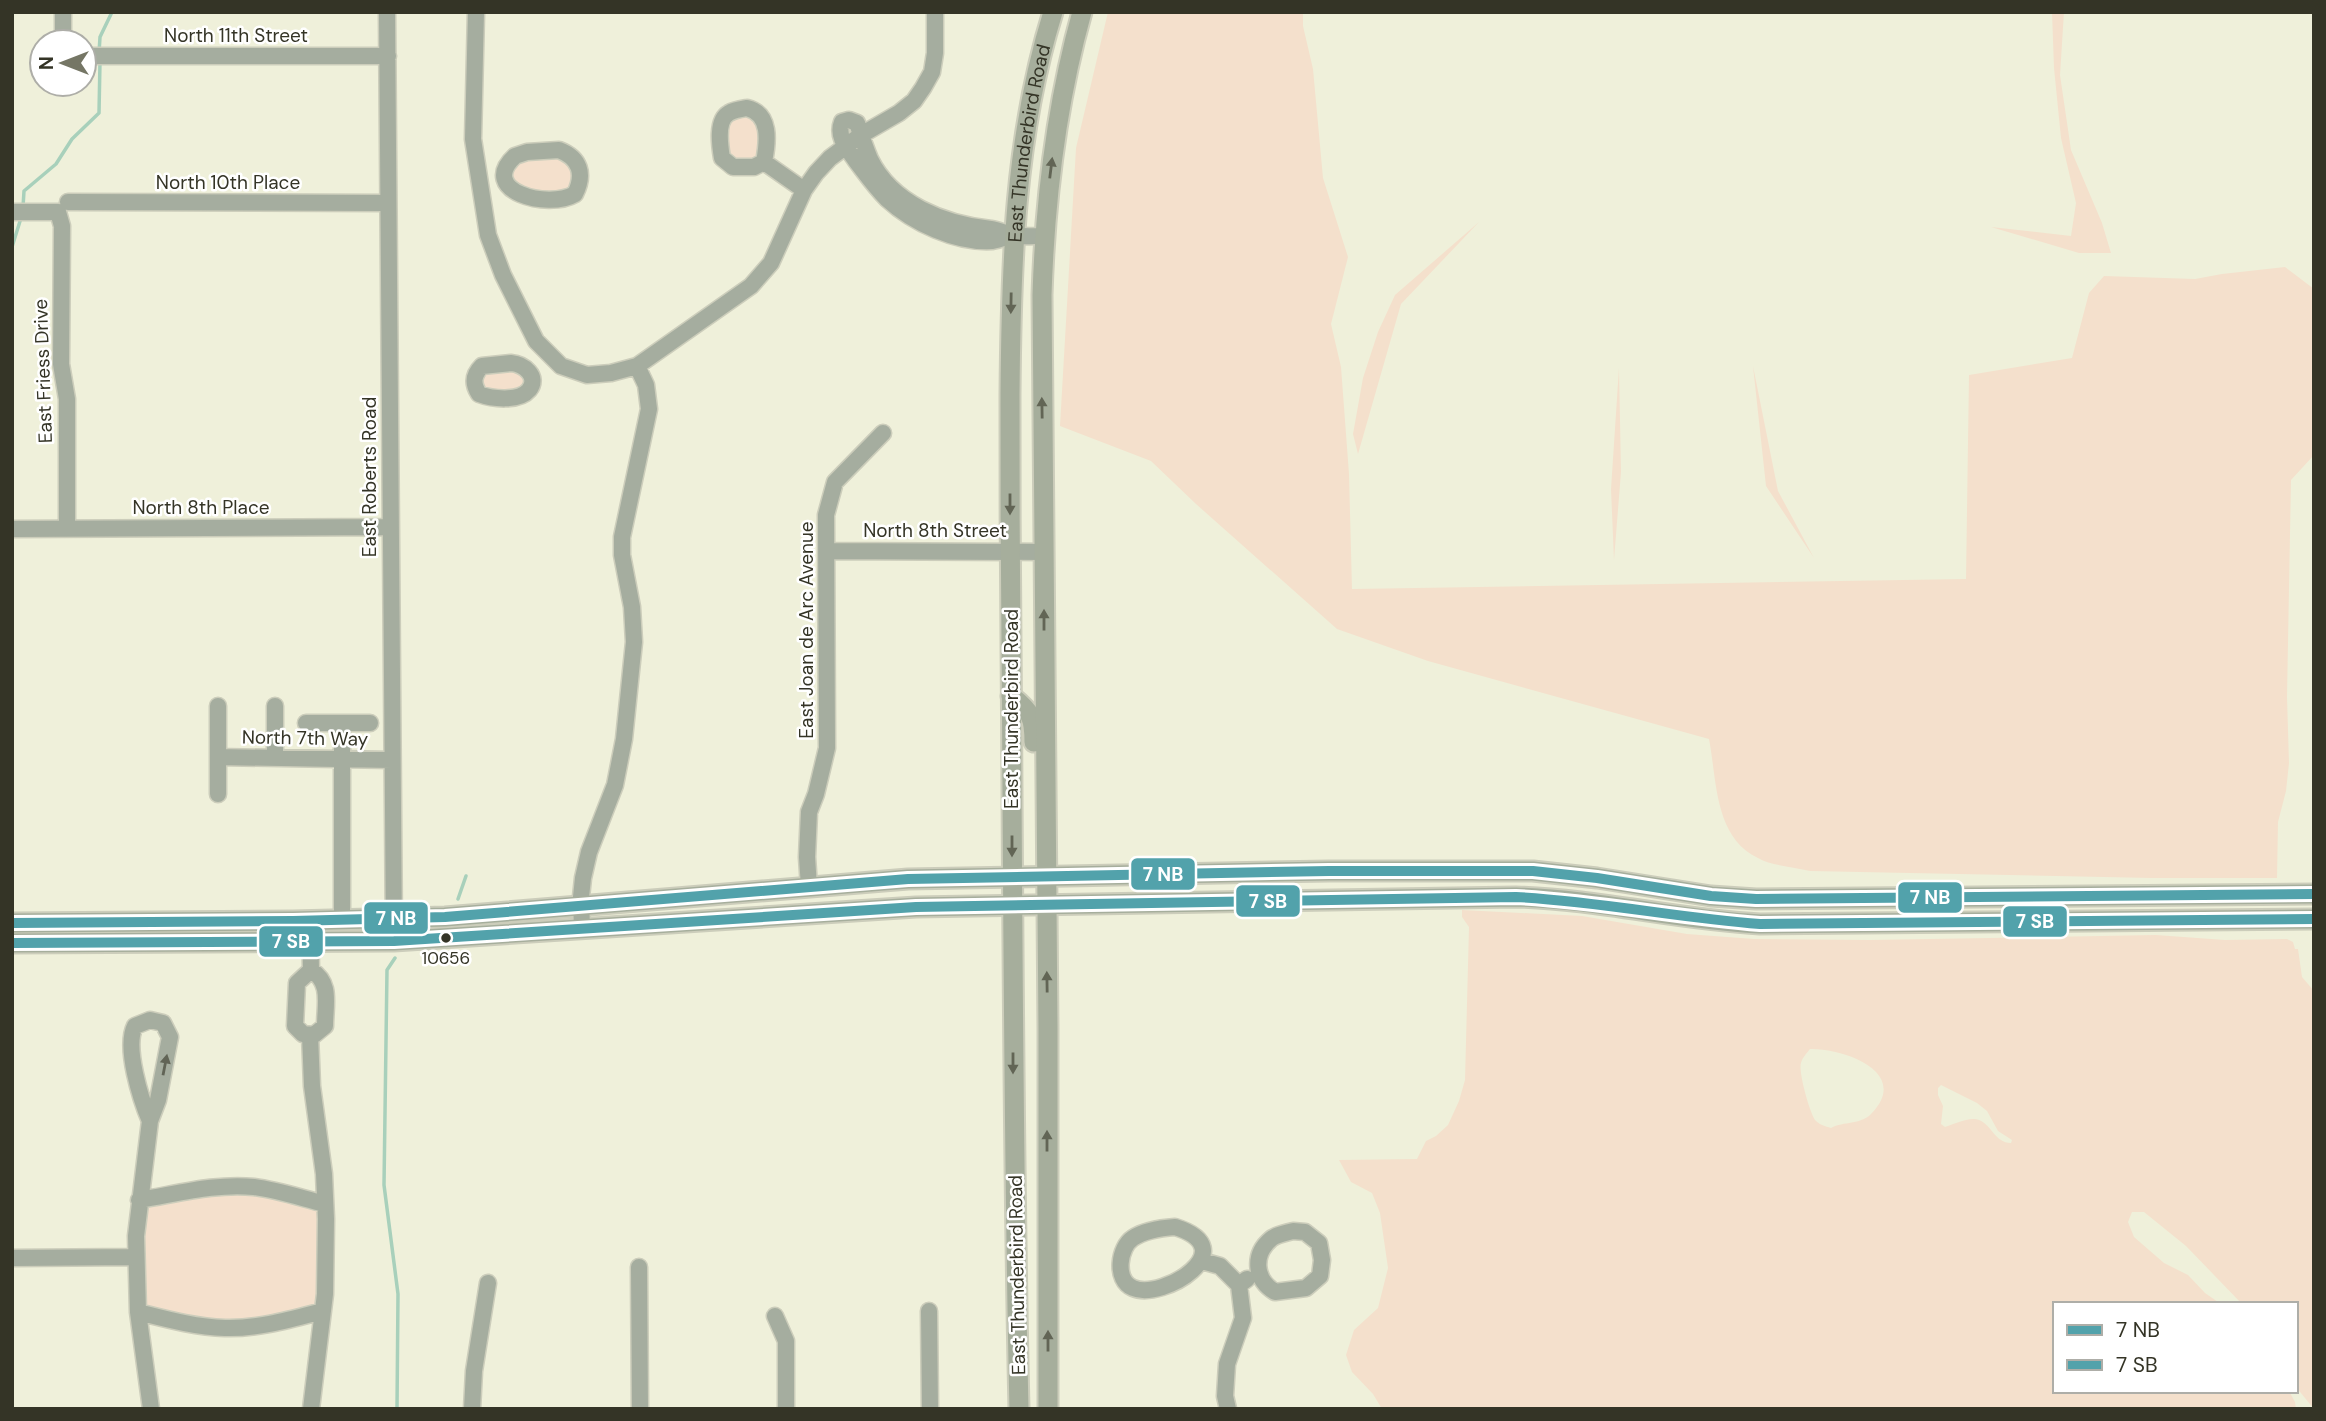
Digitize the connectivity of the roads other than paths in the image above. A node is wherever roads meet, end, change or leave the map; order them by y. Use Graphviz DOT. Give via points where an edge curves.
graph roads {
  1 [pos="387,12"];
  2 [pos="476,12"];
  3 [pos="935,12"];
  4 [pos="1052,12"];
  5 [pos="1082,12"];
  6 [pos="98,56"];
  7 [pos="388,56"];
  8 [pos="861,135"];
  9 [pos="846,147"];
  10 [pos="764,162"];
  11 [pos="505,181"];
  12 [pos="479,185"];
  13 [pos="804,190"];
  14 [pos="388,203"];
  15 [pos="63,207"];
  16 [pos="909,207"];
  17 [pos="12,212"];
  18 [pos="1013,235"];
  19 [pos="1044,236"];
  20 [pos="546,351"];
  21 [pos="637,366"];
  22 [pos="527,368"];
  23 [pos="883,433"];
  24 [pos="390,527"];
  25 [pos="67,528"];
  26 [pos="12,529"];
  27 [pos="827,551"];
  28 [pos="1010,551"];
  29 [pos="1044,552"];
  30 [pos="1011,686"];
  31 [pos="1044,700"];
  32 [pos="218,706"];
  33 [pos="275,706"];
  34 [pos="306,723"];
  35 [pos="342,723"];
  36 [pos="370,723"];
  37 [pos="218,758"];
  38 [pos="275,758"];
  39 [pos="341,759"];
  40 [pos="391,760"];
  41 [pos="218,794"];
  42 [pos="1046,800"];
  43 [pos="1013,877"];
  44 [pos="1046,877"];
  45 [pos="809,887"];
  46 [pos="2314,894"];
  47 [pos="581,905"];
  48 [pos="1046,905"];
  49 [pos="1013,906"];
  50 [pos="392,919"];
  51 [pos="2314,919"];
  52 [pos="342,920"];
  53 [pos="310,921"];
  54 [pos="85,922"];
  55 [pos="12,923"];
  56 [pos="582,929"];
  57 [pos="394,941"];
  58 [pos="12,943"];
  59 [pos="310,943"];
  60 [pos="85,944"];
  61 [pos="311,970"];
  62 [pos="310,1035"];
  63 [pos="150,1121"];
  64 [pos="139,1200"];
  65 [pos="325,1204"];
  66 [pos="136,1257"];
  67 [pos="12,1258"];
  68 [pos="1202,1261"];
  69 [pos="639,1268"];
  70 [pos="1259,1274"];
  71 [pos="488,1283"];
  72 [pos="1239,1285"];
  73 [pos="323,1311"];
  74 [pos="929,1311"];
  75 [pos="138,1312"];
  76 [pos="775,1316"];
  77 [pos="151,1408"];
  78 [pos="312,1409"];
  79 [pos="472,1409"];
  80 [pos="640,1409"];
  81 [pos="786,1409"];
  82 [pos="930,1409"];
  83 [pos="1019,1409"];
  84 [pos="1048,1409"];
  85 [pos="1228,1409"];
  1 -- 7 [label="street, East Roberts Road"];
  2 -- 12 [label="street" via="473,139"];
  3 -- 8 [label="street" via="934,62 923,88 899,113"];
  4 -- 18 [label="main road, East Thunderbird Road" via="1027,121"];
  19 -- 5 [label="main road, East Thunderbird Road, one-way" via="1058,118"];
  6 -- 7 [label="street, North 11th Street"];
  7 -- 14 [label="street, East Roberts Road"];
  8 -- 9 [label="street"];
  8 -- 16 [label="street" via="871,160"];
  9 -- 13 [label="street" via="830,158"];
  9 -- 16 [label="street" via="874,185"];
  10 -- 13 [label="street"];
  11 -- 11 [label="street" via="526,197 566,199 575,194 581,174 569,154 559,150 527,152 510,160"];
  11 -- 12 [label="street"];
  12 -- 20 [label="street" via="488,235 503,275 531,332"];
  13 -- 21 [label="street" via="771,263 751,286"];
  14 -- 15 [label="street, North 10th Place"];
  14 -- 24 [label="street, East Roberts Road"];
  15 -- 17 [label="street, North 10th Place"];
  15 -- 25 [label="street, East Friess Drive" via="61,363 67,398"];
  16 -- 18 [label="street" via="935,228 965,238 994,241"];
  18 -- 19 [label="street"];
  18 -- 28 [label="main road, East Thunderbird Road, one-way"];
  29 -- 19 [label="main road, East Thunderbird Road, one-way"];
  20 -- 21 [label="street" via="561,366 587,375"];
  20 -- 22 [label="street"];
  21 -- 47 [label="street" via="646,385 649,409 622,537 634,642 624,739 615,785 589,852"];
  23 -- 27 [label="street, East Joan de Arc Avenue" via="835,482 826,515"];
  24 -- 25 [label="street, North 8th Place"];
  24 -- 40 [label="street, East Roberts Road"];
  25 -- 26 [label="street, North 8th Place"];
  27 -- 28 [label="street, North 8th Street"];
  27 -- 45 [label="street, East Joan de Arc Avenue" via="827,748 809,812"];
  28 -- 29 [label="street, North 8th Street"];
  28 -- 30 [label="main road, East Thunderbird Road"];
  31 -- 29 [label="main road, East Thunderbird Road, one-way"];
  30 -- 31 [label="main road"];
  30 -- 42 [label="main road" via="1033,720 1035,775"];
  30 -- 43 [label="main road, East Thunderbird Road, one-way"];
  31 -- 42 [label="main road, East Thunderbird Road"];
  32 -- 37 [label="street"];
  33 -- 38 [label="street"];
  34 -- 35 [label="street"];
  35 -- 36 [label="street"];
  35 -- 39 [label="street"];
  37 -- 38 [label="street, North 7th Way"];
  37 -- 41 [label="street"];
  38 -- 39 [label="street, North 7th Way"];
  39 -- 40 [label="street, North 7th Way"];
  39 -- 52 [label="street"];
  40 -- 50 [label="street, East Roberts Road"];
  42 -- 44 [label="main road, East Thunderbird Road"];
  43 -- 44 [label="main road"];
  43 -- 45 [label="main road"];
  43 -- 49 [label="main road, East Thunderbird Road"];
  44 -- 46 [label="main road" via="1528,871 1756,899"];
  44 -- 48 [label="main road, East Thunderbird Road"];
  45 -- 47 [label="main road"];
  47 -- 50 [label="main road"];
  47 -- 56 [label="street"];
  48 -- 49 [label="main road"];
  48 -- 51 [label="main road" via="1516,897 1772,924"];
  84 -- 48 [label="main road, East Thunderbird Road, one-way"];
  49 -- 56 [label="main road" via="916,907"];
  49 -- 83 [label="main road, East Thunderbird Road, one-way"];
  50 -- 52 [label="main road"];
  50 -- 57 [label="street, East Roberts Road"];
  52 -- 53 [label="main road"];
  53 -- 54 [label="main road"];
  53 -- 59 [label="street"];
  54 -- 55 [label="main road"];
  54 -- 60 [label="main road"];
  56 -- 57 [label="main road"];
  57 -- 59 [label="main road"];
  58 -- 60 [label="main road"];
  59 -- 60 [label="main road"];
  59 -- 61 [label="street"];
  61 -- 62 [label="street" via="324,982 325,1026"];
  61 -- 62 [label="street" via="295,990 295,1026"];
  62 -- 65 [label="street"];
  63 -- 63 [label="street, one-way" via="170,1037 163,1024 150,1020 135,1026 131,1041 141,1100"];
  63 -- 64 [label="street"];
  64 -- 65 [label="street" via="240,1186"];
  64 -- 66 [label="street"];
  65 -- 73 [label="street"];
  66 -- 67 [label="street"];
  66 -- 75 [label="street"];
  68 -- 68 [label="street" via="1201,1243 1192,1232 1162,1228 1131,1238 1122,1254 1121,1271 1127,1285 1145,1290 1194,1272"];
  68 -- 72 [label="street" via="1220,1266"];
  69 -- 80 [label="street"];
  70 -- 70 [label="street" via="1275,1292 1306,1288 1320,1276 1319,1243 1305,1232 1273,1237 1261,1251"];
  70 -- 72 [label="street"];
  71 -- 79 [label="street"];
  72 -- 85 [label="street" via="1242,1318 1227,1364"];
  73 -- 75 [label="street" via="233,1328"];
  73 -- 78 [label="street"];
  74 -- 82 [label="street"];
  75 -- 77 [label="street"];
  76 -- 81 [label="street" via="786,1341"];
}
